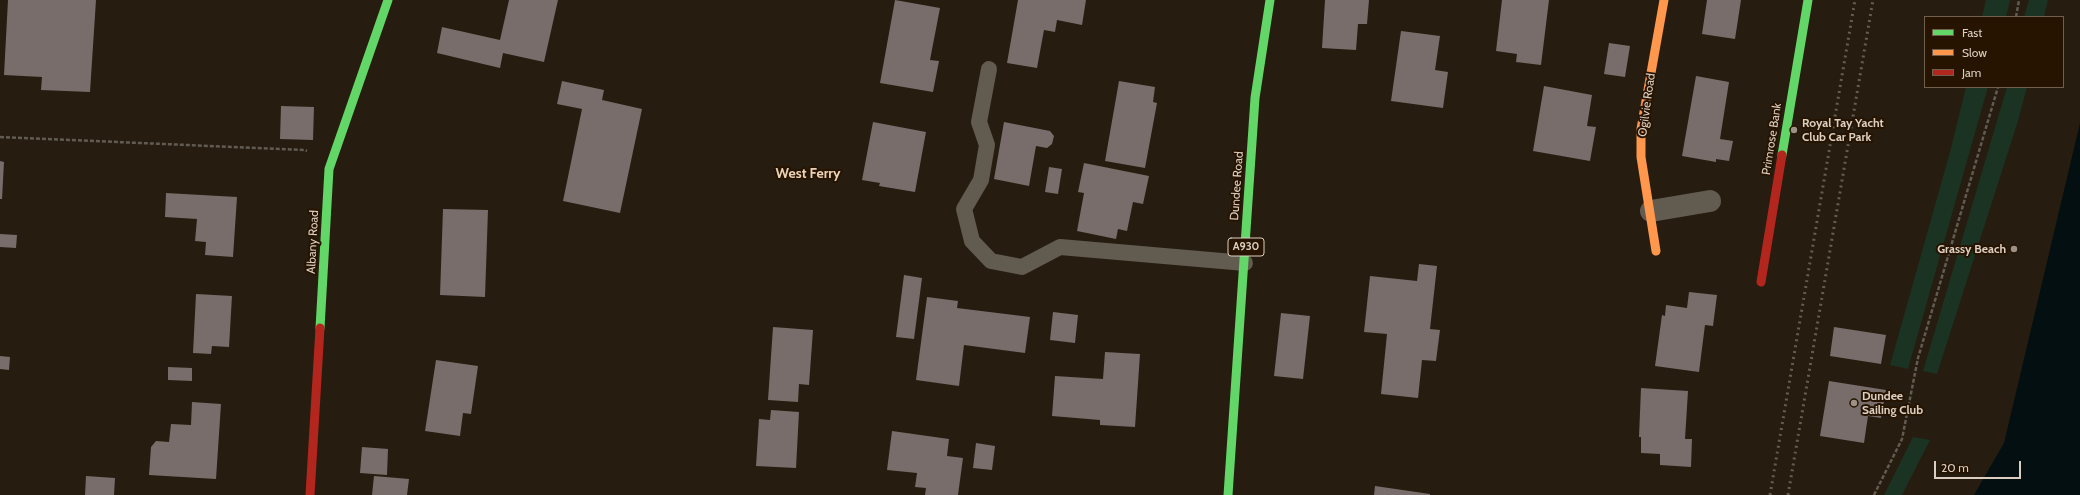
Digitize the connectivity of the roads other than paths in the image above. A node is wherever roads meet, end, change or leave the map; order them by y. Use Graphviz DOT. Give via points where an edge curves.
graph roads {
  1 [pos="388,0"];
  2 [pos="1270,0"];
  3 [pos="1664,0"];
  4 [pos="1808,0"];
  5 [pos="989,70"];
  6 [pos="1710,201"];
  7 [pos="1651,211"];
  8 [pos="1656,251"];
  9 [pos="1245,263"];
  10 [pos="1761,282"];
  11 [pos="310,495"];
  12 [pos="1228,495"];
  1 -- 11 [label="street, Albany Road" via="329,169"];
  2 -- 9 [label="street, Dundee Road / A930" via="1255,98"];
  3 -- 7 [label="street, Ogilvie Road" via="1642,129 1641,157"];
  4 -- 10 [label="street, Primrose Bank"];
  5 -- 9 [label="lane" via="979,122 987,145 986,152 981,180 964,210 972,241 991,261 1022,267 1060,247"];
  6 -- 7 [label="street"];
  7 -- 8 [label="street, Ogilvie Road"];
  9 -- 12 [label="street, Dundee Road / A930"];
}
